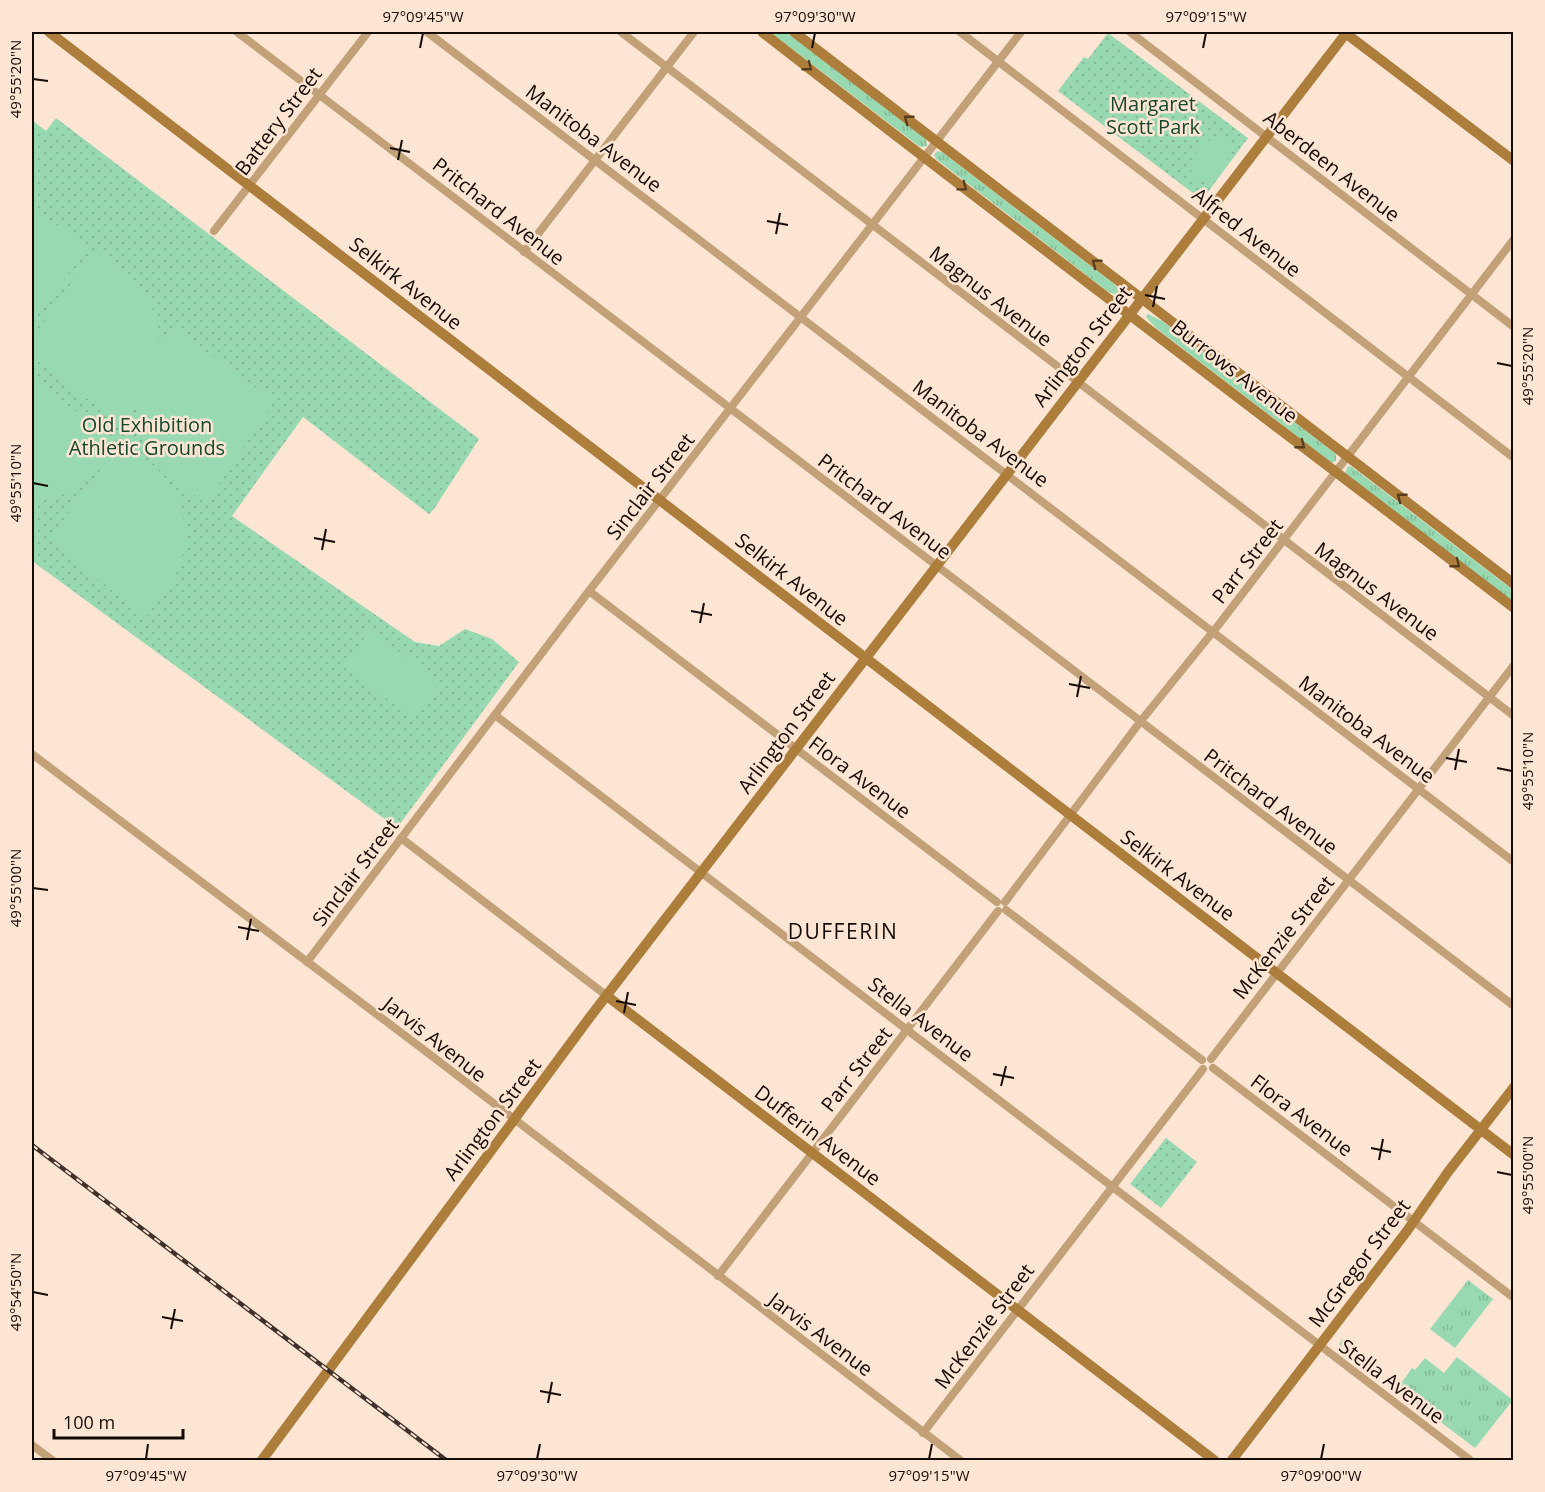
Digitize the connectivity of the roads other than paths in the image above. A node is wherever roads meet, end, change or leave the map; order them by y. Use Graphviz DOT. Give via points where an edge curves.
graph roads {
  1 [pos="49,32"];
  2 [pos="237,32"];
  3 [pos="368,32"];
  4 [pos="427,32"];
  5 [pos="621,32"];
  6 [pos="694,32"];
  7 [pos="762,32"];
  8 [pos="794,32"];
  9 [pos="960,32"];
  10 [pos="1021,32"];
  11 [pos="1130,32"];
  12 [pos="1346,32"];
  13 [pos="999,61"];
  14 [pos="667,67"];
  15 [pos="320,94"];
  16 [pos="1267,136"];
  17 [pos="936,141"];
  18 [pos="923,157"];
  19 [pos="595,160"];
  20 [pos="1514,161"];
  21 [pos="250,185"];
  22 [pos="1203,219"];
  23 [pos="872,225"];
  24 [pos="214,231"];
  25 [pos="1514,239"];
  26 [pos="524,252"];
  27 [pos="1471,294"];
  28 [pos="1142,299"];
  29 [pos="1130,314"];
  30 [pos="801,317"];
  31 [pos="1514,327"];
  32 [pos="1408,376"];
  33 [pos="1077,383"];
  34 [pos="729,409"];
  35 [pos="1348,456"];
  36 [pos="1514,458"];
  37 [pos="1336,472"];
  38 [pos="1007,474"];
  39 [pos="660,501"];
  40 [pos="1284,540"];
  41 [pos="936,566"];
  42 [pos="1514,584"];
  43 [pos="589,591"];
  44 [pos="1514,608"];
  45 [pos="1213,632"];
  46 [pos="865,658"];
  47 [pos="1514,664"];
  48 [pos="1489,697"];
  49 [pos="495,715"];
  50 [pos="1514,716"];
  51 [pos="1140,722"];
  52 [pos="796,750"];
  53 [pos="32,754"];
  54 [pos="1418,789"];
  55 [pos="1070,816"];
  56 [pos="401,838"];
  57 [pos="1514,862"];
  58 [pos="702,873"];
  59 [pos="1347,880"];
  60 [pos="1002,906"];
  61 [pos="307,962"];
  62 [pos="1277,973"];
  63 [pos="607,996"];
  64 [pos="1514,1006"];
  65 [pos="908,1029"];
  66 [pos="1211,1059"];
  67 [pos="1202,1060"];
  68 [pos="1213,1068"];
  69 [pos="1203,1070"];
  70 [pos="1514,1087"];
  71 [pos="1481,1130"];
  72 [pos="812,1153"];
  73 [pos="1514,1155"];
  74 [pos="1112,1186"];
  75 [pos="1414,1221"];
  76 [pos="718,1276"];
  77 [pos="1514,1298"];
  78 [pos="1018,1310"];
  79 [pos="1319,1346"];
  80 [pos="923,1432"];
  81 [pos="32,1445"];
  82 [pos="52,1461"];
  83 [pos="262,1461"];
  84 [pos="960,1461"];
  85 [pos="1215,1461"];
  86 [pos="1232,1461"];
  87 [pos="1470,1461"];
  1 -- 21 [label="main road, Selkirk Avenue"];
  2 -- 15 [label="street, Pritchard Avenue"];
  3 -- 15 [label="street, Battery Street"];
  4 -- 19 [label="street, Manitoba Avenue"];
  5 -- 14 [label="street, Magnus Avenue"];
  6 -- 14 [label="street"];
  7 -- 18 [label="main road, Burrows Avenue, one-way"];
  17 -- 8 [label="main road, Burrows Avenue, one-way"];
  9 -- 13 [label="street, Alfred Avenue"];
  10 -- 13 [label="street, Sinclair Street"];
  11 -- 16 [label="street, Aberdeen Avenue"];
  12 -- 16 [label="main road, Arlington Street"];
  12 -- 20 [label="main road"];
  13 -- 17 [label="street, Sinclair Street"];
  13 -- 22 [label="street, Alfred Avenue"];
  14 -- 19 [label="street"];
  14 -- 23 [label="street, Magnus Avenue"];
  15 -- 21 [label="street, Battery Street"];
  15 -- 26 [label="street, Pritchard Avenue"];
  16 -- 22 [label="main road, Arlington Street"];
  16 -- 27 [label="street, Aberdeen Avenue"];
  17 -- 18 [label="street, Sinclair Street"];
  28 -- 17 [label="main road, Burrows Avenue, one-way"];
  18 -- 23 [label="street, Sinclair Street"];
  18 -- 29 [label="main road, Burrows Avenue, one-way"];
  19 -- 26 [label="street"];
  19 -- 30 [label="street, Manitoba Avenue"];
  21 -- 24 [label="street, Battery Street"];
  21 -- 39 [label="main road, Selkirk Avenue"];
  22 -- 28 [label="main road, Arlington Street"];
  22 -- 32 [label="street, Alfred Avenue"];
  23 -- 30 [label="street, Sinclair Street"];
  23 -- 33 [label="street, Magnus Avenue"];
  25 -- 27 [label="street, Parr Street"];
  26 -- 34 [label="street, Pritchard Avenue"];
  27 -- 31 [label="street, Aberdeen Avenue"];
  27 -- 32 [label="street, Parr Street"];
  28 -- 29 [label="main road, Arlington Street"];
  28 -- 35 [label="main road, Burrows Avenue"];
  29 -- 33 [label="main road, Arlington Street"];
  29 -- 37 [label="main road, Burrows Avenue, one-way"];
  30 -- 34 [label="street, Sinclair Street"];
  30 -- 38 [label="street, Manitoba Avenue"];
  32 -- 35 [label="street, Parr Street"];
  32 -- 36 [label="street, Alfred Avenue"];
  33 -- 38 [label="main road, Arlington Street"];
  33 -- 40 [label="street, Magnus Avenue"];
  34 -- 39 [label="street, Sinclair Street"];
  34 -- 41 [label="street, Pritchard Avenue"];
  35 -- 37 [label="street, Parr Street"];
  42 -- 35 [label="main road, Burrows Avenue, one-way"];
  37 -- 40 [label="street, Parr Street"];
  37 -- 44 [label="main road, Burrows Avenue, one-way"];
  38 -- 41 [label="main road, Arlington Street"];
  38 -- 45 [label="street, Manitoba Avenue"];
  39 -- 43 [label="street, Sinclair Street"];
  39 -- 46 [label="main road, Selkirk Avenue"];
  40 -- 45 [label="street, Parr Street"];
  40 -- 48 [label="street, Magnus Avenue"];
  41 -- 46 [label="main road, Arlington Street"];
  41 -- 51 [label="street, Pritchard Avenue"];
  43 -- 49 [label="street, Sinclair Street"];
  43 -- 52 [label="street, Flora Avenue"];
  45 -- 51 [label="street, Parr Street"];
  45 -- 54 [label="street, Manitoba Avenue"];
  46 -- 52 [label="main road, Arlington Street"];
  46 -- 55 [label="main road, Selkirk Avenue"];
  47 -- 48 [label="street, McKenzie Street"];
  48 -- 50 [label="street, Magnus Avenue"];
  48 -- 54 [label="street, McKenzie Street"];
  49 -- 56 [label="street, Sinclair Street"];
  49 -- 58 [label="street, Stella Avenue"];
  51 -- 55 [label="street, Parr Street"];
  51 -- 59 [label="street, Pritchard Avenue"];
  52 -- 58 [label="main road, Arlington Street"];
  52 -- 60 [label="street, Flora Avenue"];
  53 -- 61 [label="street, Jarvis Avenue"];
  54 -- 57 [label="street, Manitoba Avenue"];
  54 -- 59 [label="street, McKenzie Street"];
  55 -- 60 [label="street, Parr Street"];
  55 -- 62 [label="main road, Selkirk Avenue"];
  56 -- 61 [label="street, Sinclair Street"];
  56 -- 63 [label="street, Dufferin Avenue"];
  58 -- 63 [label="main road, Arlington Street"];
  58 -- 65 [label="street, Stella Avenue"];
  59 -- 62 [label="street, McKenzie Street"];
  59 -- 64 [label="street, Pritchard Avenue"];
  60 -- 65 [label="street, Parr Street"];
  60 -- 67 [label="street, Flora Avenue"];
  61 -- 76 [label="street, Jarvis Avenue"];
  62 -- 66 [label="street, McKenzie Street"];
  62 -- 71 [label="main road, Selkirk Avenue"];
  63 -- 72 [label="main road, Dufferin Avenue"];
  63 -- 83 [label="main road, Arlington Street"];
  65 -- 72 [label="street, Parr Street"];
  65 -- 74 [label="street, Stella Avenue"];
  66 -- 67 [label="street"];
  66 -- 68 [label="street"];
  67 -- 69 [label="street"];
  68 -- 69 [label="street"];
  68 -- 75 [label="street, Flora Avenue"];
  69 -- 74 [label="street, McKenzie Street"];
  70 -- 71 [label="main road, McGregor Street"];
  71 -- 73 [label="main road, Selkirk Avenue"];
  71 -- 75 [label="main road, McGregor Street"];
  72 -- 76 [label="street, Parr Street"];
  72 -- 78 [label="main road, Dufferin Avenue"];
  74 -- 78 [label="street, McKenzie Street"];
  74 -- 79 [label="street, Stella Avenue"];
  75 -- 77 [label="street, Flora Avenue"];
  75 -- 79 [label="main road, McGregor Street"];
  76 -- 80 [label="street, Jarvis Avenue"];
  78 -- 80 [label="street, McKenzie Street"];
  78 -- 85 [label="main road, Dufferin Avenue"];
  79 -- 86 [label="main road, McGregor Street"];
  79 -- 87 [label="street, Stella Avenue"];
  80 -- 84 [label="street, Jarvis Avenue"];
  81 -- 82 [label="street"];
}
